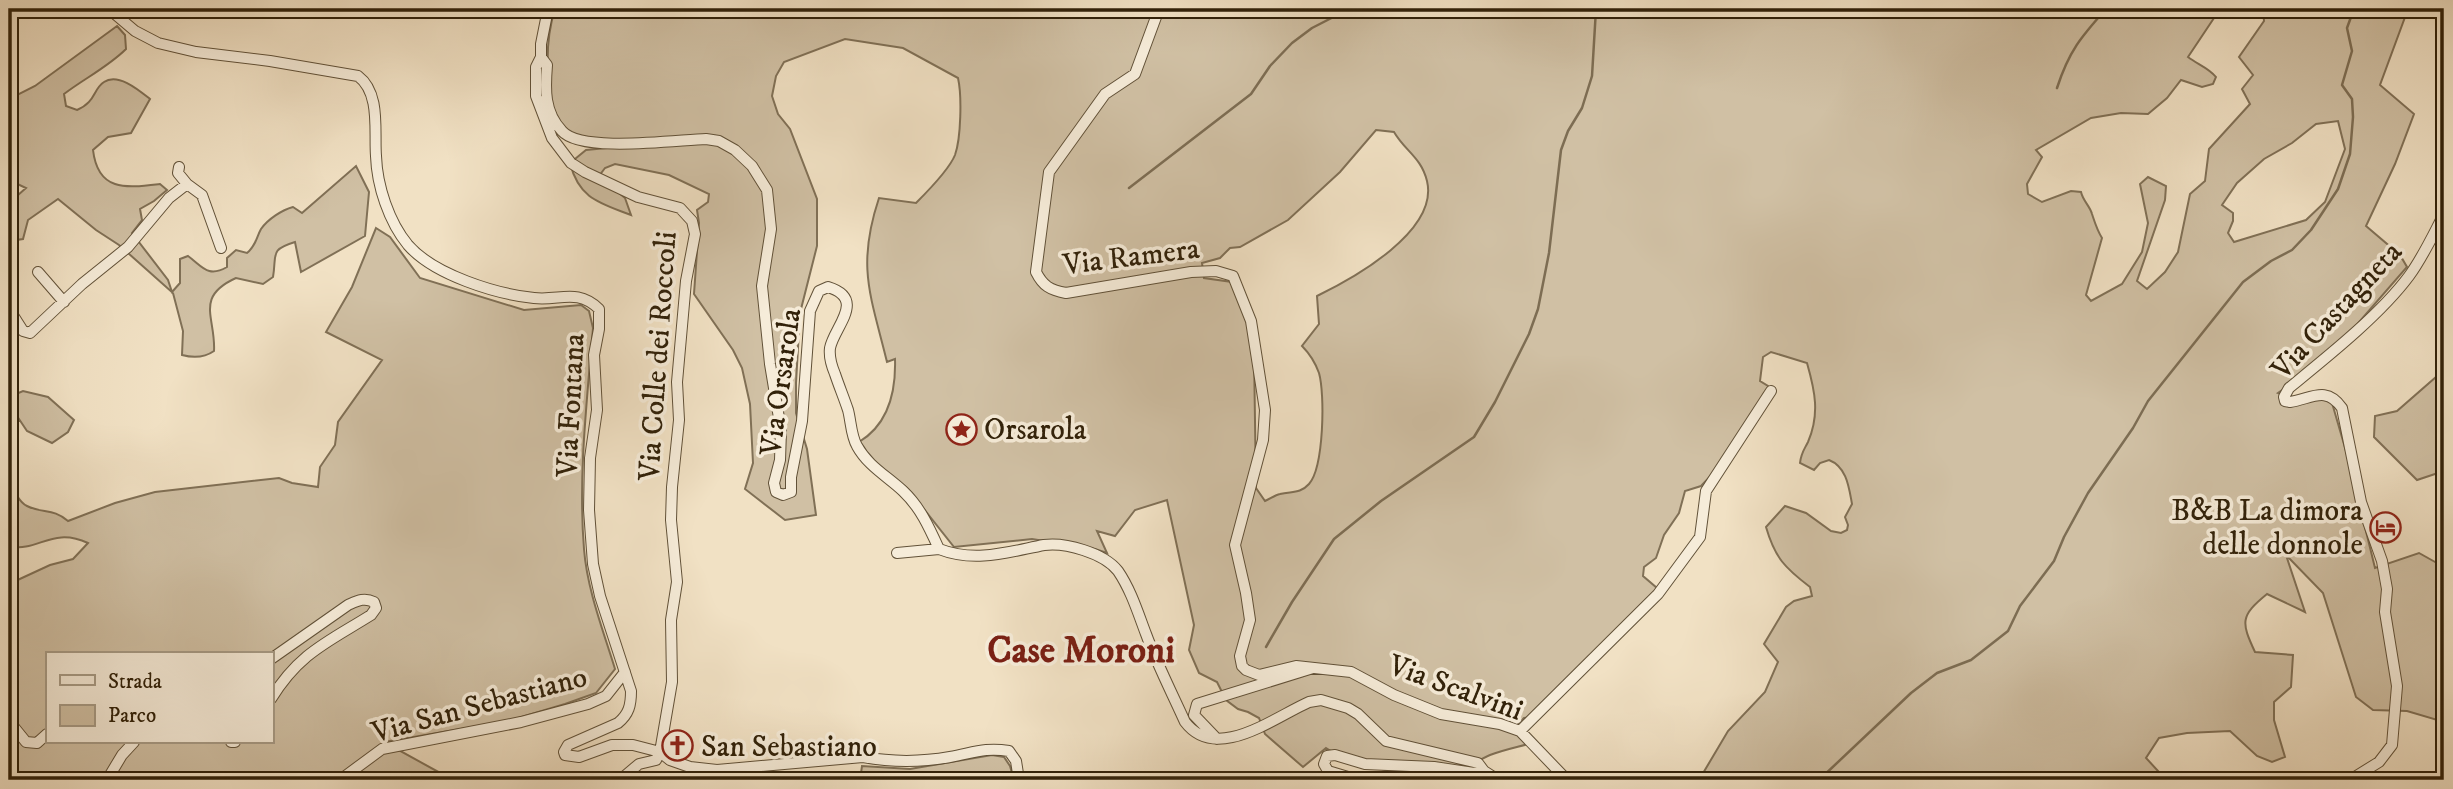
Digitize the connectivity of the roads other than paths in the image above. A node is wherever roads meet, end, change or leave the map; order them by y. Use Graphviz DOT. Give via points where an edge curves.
graph roads {
  1 [pos="109,9"];
  2 [pos="548,9"];
  3 [pos="1159,9"];
  4 [pos="541,57"];
  5 [pos="178,167"];
  6 [pos="187,184"];
  7 [pos="2444,214"];
  8 [pos="221,248"];
  9 [pos="38,272"];
  10 [pos="64,302"];
  11 [pos="9,309"];
  12 [pos="1771,391"];
  13 [pos="939,549"];
  14 [pos="897,553"];
  15 [pos="273,658"];
  16 [pos="1313,668"];
  17 [pos="625,672"];
  18 [pos="630,688"];
  19 [pos="273,696"];
  20 [pos="9,721"];
  21 [pos="1520,731"];
  22 [pos="46,735"];
  23 [pos="1218,740"];
  24 [pos="132,744"];
  25 [pos="660,752"];
  26 [pos="1483,771"];
  27 [pos="107,780"];
  28 [pos="340,780"];
  29 [pos="620,780"];
  30 [pos="1019,780"];
  31 [pos="1358,780"];
  32 [pos="1498,780"];
  33 [pos="1567,780"];
  34 [pos="2350,780"];
  1 -- 17 [label="street, Via Fontana" via="158,43 358,76 369,90 374,112 380,185 391,216 409,245 433,265 467,282 535,298 579,296 599,309 589,510 600,596"];
  2 -- 4 [label="street, Via Colle dei Roccoli"];
  3 -- 16 [label="street, Via Ramera" via="1135,74 1105,94 1049,172 1036,272 1043,284 1066,293 1191,272 1233,276 1251,321 1265,410 1264,440 1235,545 1250,620 1240,660 1246,670 1259,675 1296,666"];
  4 -- 13 [label="street, Via Orsarola" via="547,65 544,84 549,110 563,133 587,142 719,141 752,166 767,190 771,229 762,286 781,430 776,492 791,492 802,421 810,311 819,291 828,287 842,294 846,302 830,350 855,444 879,474 921,510"];
  4 -- 25 [label="street, Via Colle dei Roccoli" via="536,67 536,96 552,138 571,163 627,193 680,208 692,221 695,234 677,382 679,420 671,520 677,582 671,620 672,682"];
  5 -- 6 [label="street" via="177,173"];
  6 -- 8 [label="street" via="202,195"];
  6 -- 10 [label="street" via="169,198 128,247"];
  7 -- 34 [label="street, Via Castagneta" via="2399,289 2284,397 2290,402 2327,395 2342,408 2361,502 2382,561 2397,687 2392,745 2379,762"];
  9 -- 10 [label="street"];
  10 -- 11 [label="street" via="28,333"];
  12 -- 21 [label="street" via="1706,491 1700,537 1658,594"];
  13 -- 14 [label="street"];
  13 -- 23 [label="street" via="969,557 996,556 1052,544 1097,555 1117,570 1136,605 1185,722 1203,738"];
  15 -- 19 [label="street" via="348,605 359,600 373,602 376,608 371,615 312,651"];
  16 -- 21 [label="street, Via Scalvini" via="1351,672 1441,714"];
  16 -- 23 [label="street, Via Scalvini" via="1197,705 1194,715"];
  17 -- 18 [label="street, Via Fontana"];
  17 -- 28 [label="street, Via San Sebastiano" via="606,696 589,704 382,749"];
  18 -- 25 [label="street, Via San Sebastiano" via="631,702 624,717 568,745 565,755 579,757 612,746 634,745"];
  20 -- 22 [label="street" via="26,742 37,743"];
  21 -- 33 [label="street, Via Scalvini"];
  23 -- 26 [label="street" via="1231,739 1321,700 1349,708 1386,741 1478,763"];
  24 -- 27 [label="street"];
  25 -- 29 [label="street" via="656,760 639,764"];
  25 -- 30 [label="street, Via San Sebastiano" via="690,767 717,770 863,757 887,761 949,758 990,748 1009,751"];
  26 -- 31 [label="street" via="1366,764 1327,756 1324,764 1328,771"];
  26 -- 32 [label="street"];
}
